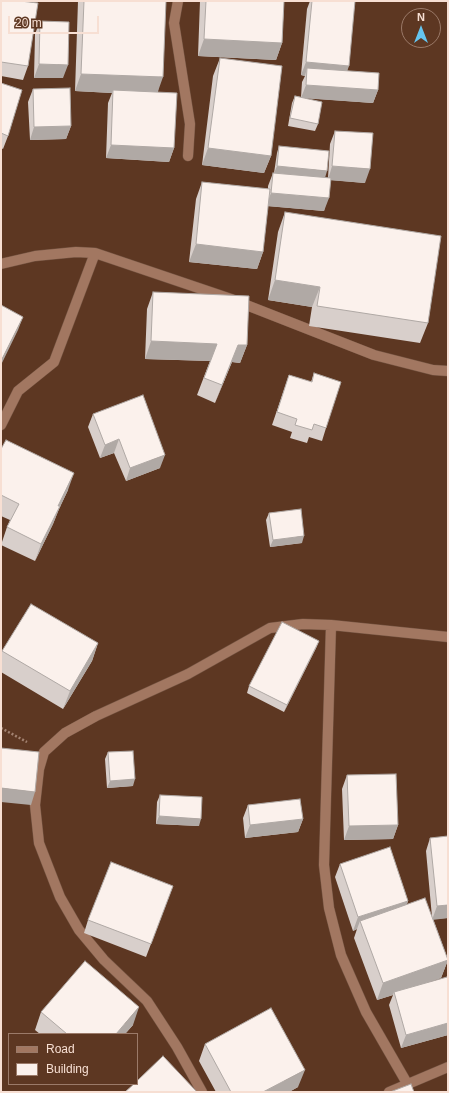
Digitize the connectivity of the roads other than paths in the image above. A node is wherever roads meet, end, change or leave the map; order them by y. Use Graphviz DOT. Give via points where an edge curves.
graph roads {
  1 [pos="178,1"];
  2 [pos="188,156"];
  3 [pos="95,254"];
  4 [pos="1,264"];
  5 [pos="448,371"];
  6 [pos="1,425"];
  7 [pos="331,625"];
  8 [pos="448,637"];
  9 [pos="448,1067"];
  10 [pos="408,1085"];
  11 [pos="202,1092"];
  12 [pos="389,1092"];
  1 -- 2 [label="street" via="174,23 190,124"];
  3 -- 4 [label="street" via="76,252 35,256"];
  3 -- 5 [label="street" via="231,299 374,355 433,370"];
  3 -- 6 [label="street" via="54,362 18,391"];
  7 -- 8 [label="street"];
  7 -- 10 [label="street" via="324,865 329,908 341,955 366,1012"];
  7 -- 11 [label="street" via="303,624 270,628 188,674 65,733 44,752 39,769 35,805 39,843 60,897 79,930 104,960 147,1001"];
  9 -- 10 [label="street"];
  10 -- 12 [label="street"];
}
